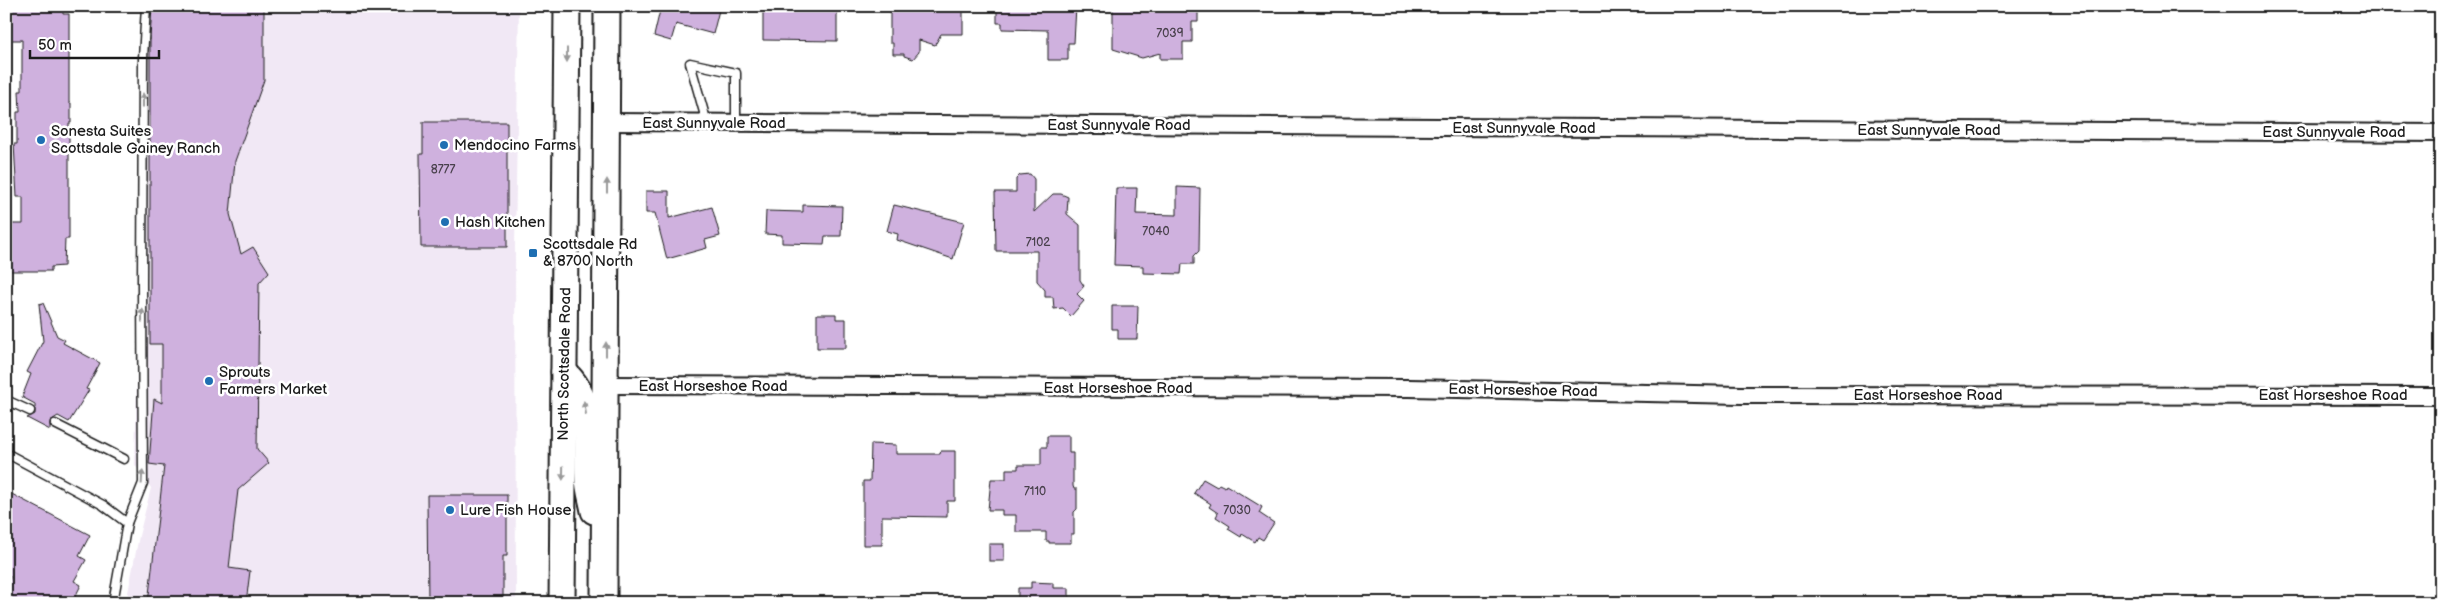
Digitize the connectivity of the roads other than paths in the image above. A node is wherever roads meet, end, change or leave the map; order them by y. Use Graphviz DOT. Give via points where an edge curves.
graph roads {
  1 [pos="146,6"];
  2 [pos="567,6"];
  3 [pos="607,6"];
  4 [pos="607,122"];
  5 [pos="707,123"];
  6 [pos="736,123"];
  7 [pos="2441,133"];
  8 [pos="564,372"];
  9 [pos="606,385"];
  10 [pos="2441,396"];
  11 [pos="6,400"];
  12 [pos="30,411"];
  13 [pos="55,424"];
  14 [pos="6,454"];
  15 [pos="124,459"];
  16 [pos="127,523"];
  17 [pos="604,559"];
  18 [pos="562,561"];
  19 [pos="113,603"];
  20 [pos="554,603"];
  21 [pos="562,603"];
  22 [pos="604,603"];
  16 -- 1 [label="lane, one-way" via="143,483 143,58"];
  2 -- 8 [label="main road, North Scottsdale Road, one-way"];
  3 -- 4 [label="main road"];
  4 -- 5 [label="street, East Sunnyvale Road"];
  9 -- 4 [label="main road, one-way"];
  5 -- 6 [label="street, East Sunnyvale Road"];
  5 -- 6 [label="lane" via="690,63 736,73"];
  6 -- 7 [label="street, East Sunnyvale Road"];
  17 -- 8 [label="main road, one-way" via="588,479 585,403 577,384"];
  8 -- 18 [label="main road, North Scottsdale Road, one-way"];
  9 -- 10 [label="street, East Horseshoe Road" via="1409,388 1741,395"];
  9 -- 17 [label="main road"];
  11 -- 12 [label="lane"];
  13 -- 15 [label="lane"];
  14 -- 16 [label="lane" via="103,505"];
  16 -- 19 [label="lane"];
  17 -- 22 [label="main road"];
  18 -- 20 [label="main road"];
  18 -- 21 [label="main road, North Scottsdale Road"];
}
